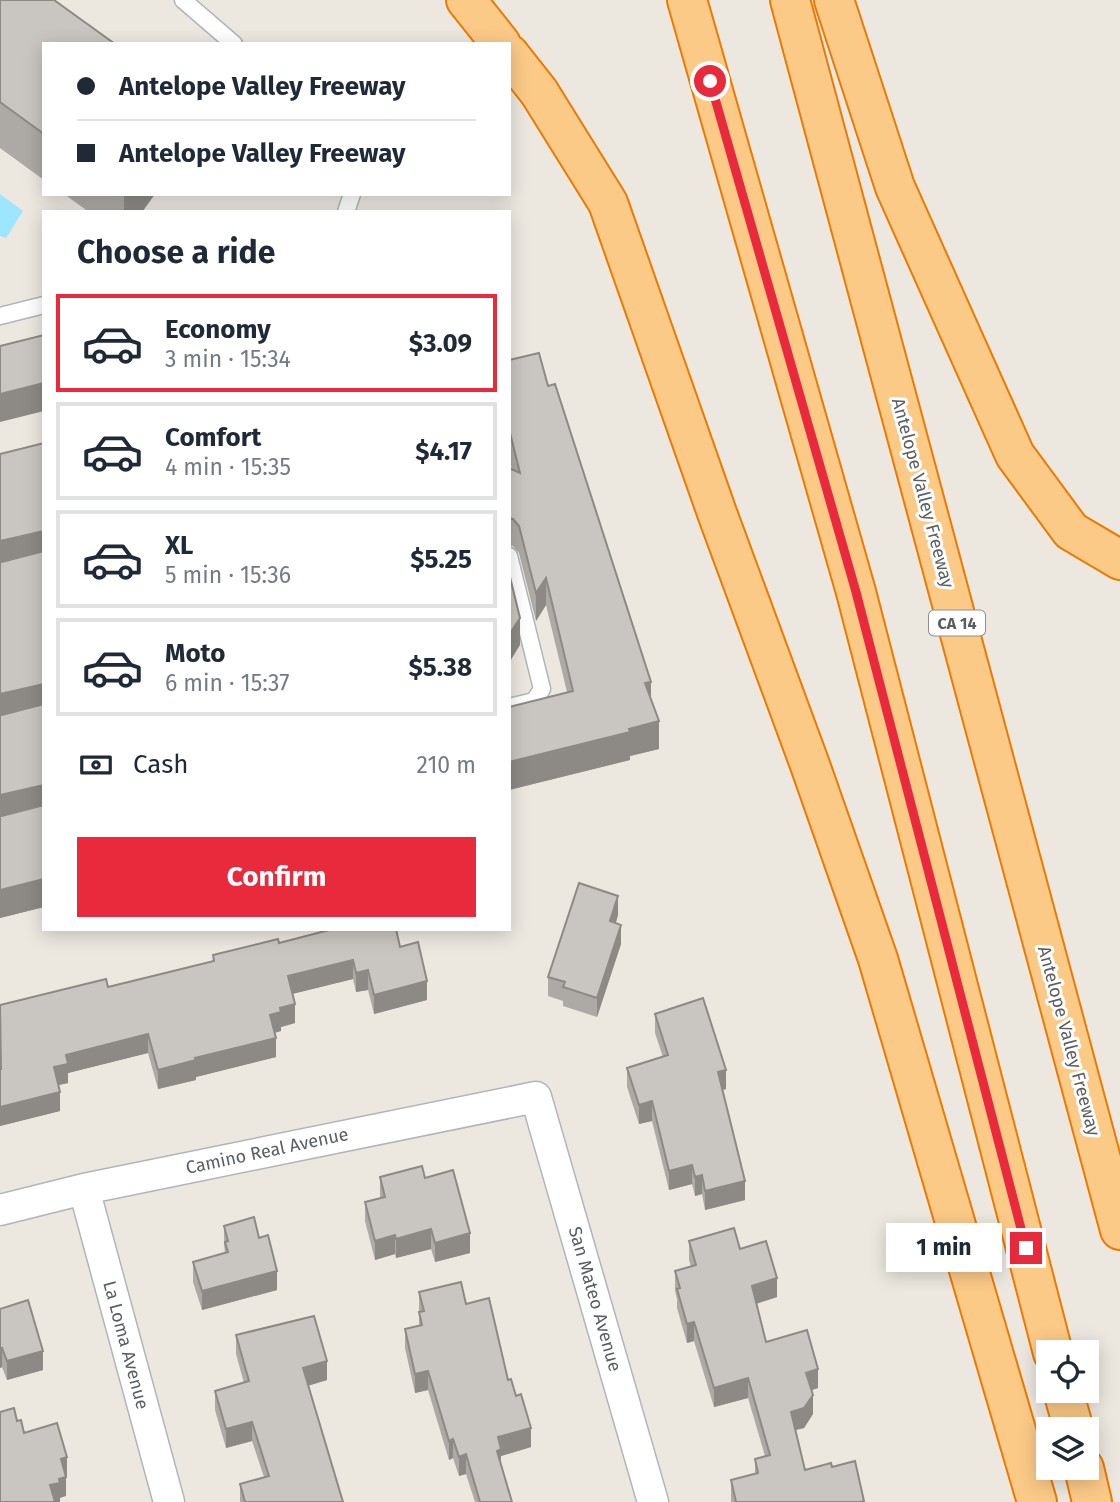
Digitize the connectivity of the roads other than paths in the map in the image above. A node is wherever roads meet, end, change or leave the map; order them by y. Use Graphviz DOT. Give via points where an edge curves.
graph roads {
  1 [pos="183,0"];
  2 [pos="466,0"];
  3 [pos="687,0"];
  4 [pos="835,1"];
  5 [pos="793,8"];
  6 [pos="232,42"];
  7 [pos="499,42"];
  8 [pos="511,56"];
  9 [pos="42,306"];
  10 [pos="0,316"];
  11 [pos="1120,560"];
  12 [pos="511,564"];
  13 [pos="511,707"];
  14 [pos="536,1097"];
  15 [pos="84,1189"];
  16 [pos="0,1210"];
  17 [pos="1120,1230"];
  18 [pos="1051,1340"];
  19 [pos="1087,1480"];
  20 [pos="169,1502"];
  21 [pos="653,1502"];
  22 [pos="1037,1502"];
  23 [pos="1092,1502"];
  1 -- 6 [label="lane"];
  2 -- 7 [label="highway"];
  3 -- 18 [label="highway" via="856,592"];
  4 -- 11 [label="highway" via="895,187 1015,455 1070,531"];
  5 -- 17 [label="highway, Antelope Valley Freeway / CA 14"];
  8 -- 22 [label="highway" via="540,92 608,203 878,959"];
  9 -- 10 [label="lane"];
  12 -- 13 [label="lane" via="542,688 534,701"];
  14 -- 15 [label="street, Camino Real Avenue"];
  14 -- 21 [label="street, San Mateo Avenue"];
  15 -- 16 [label="street, Camino Real Avenue"];
  15 -- 20 [label="street, La Loma Avenue"];
  19 -- 23 [label="highway"];
}
